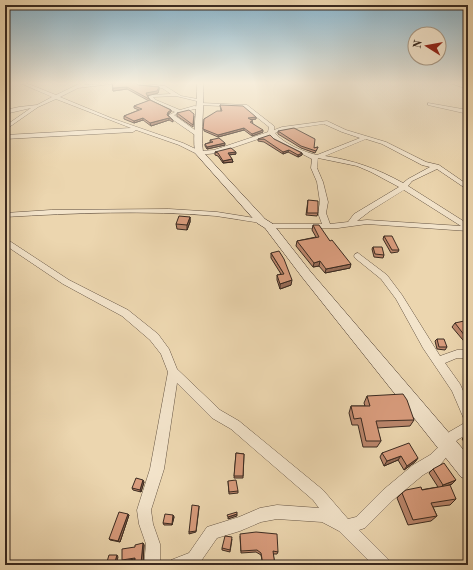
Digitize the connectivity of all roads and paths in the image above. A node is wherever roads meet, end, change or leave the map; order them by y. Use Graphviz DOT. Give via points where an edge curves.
graph roads {
  1 [pos="33,110"];
  2 [pos="87,110"];
  3 [pos="174,110"];
  4 [pos="186,110"];
  5 [pos="200,110"];
  6 [pos="250,110"];
  7 [pos="457,110"];
  8 [pos="179,112"];
  9 [pos="468,112"];
  10 [pos="5,128"];
  11 [pos="140,130"];
  12 [pos="271,132"];
  13 [pos="197,134"];
  14 [pos="5,136"];
  15 [pos="367,137"];
  16 [pos="199,153"];
  17 [pos="309,155"];
  18 [pos="318,157"];
  19 [pos="437,166"];
  20 [pos="403,187"];
  21 [pos="468,188"];
  22 [pos="5,215"];
  23 [pos="454,218"];
  24 [pos="468,218"];
  25 [pos="265,223"];
  26 [pos="351,224"];
  27 [pos="327,226"];
  28 [pos="468,228"];
  29 [pos="5,242"];
  30 [pos="358,256"];
  31 [pos="468,354"];
  32 [pos="439,361"];
  33 [pos="172,372"];
  34 [pos="468,415"];
  35 [pos="468,427"];
  36 [pos="448,446"];
  37 [pos="468,470"];
  38 [pos="346,527"];
  39 [pos="152,565"];
  40 [pos="176,565"];
  41 [pos="384,565"];
  1 -- 10 [label="street"];
  2 -- 11 [label="street"];
  3 -- 8 [label="street"];
  4 -- 8 [label="street"];
  5 -- 13 [label="street"];
  6 -- 12 [label="street" via="272,126"];
  7 -- 9 [label="street"];
  8 -- 13 [label="street" via="171,116"];
  11 -- 14 [label="street"];
  11 -- 16 [label="street"];
  12 -- 15 [label="street" via="325,122 344,131"];
  12 -- 16 [label="street" via="215,152"];
  12 -- 17 [label="street" via="277,139"];
  13 -- 16 [label="street"];
  15 -- 18 [label="street"];
  15 -- 19 [label="street" via="424,164"];
  16 -- 25 [label="street"];
  17 -- 18 [label="street"];
  17 -- 27 [label="street" via="315,158 314,168 320,182 324,202 322,213"];
  18 -- 20 [label="street" via="357,164"];
  19 -- 20 [label="street" via="410,180"];
  19 -- 21 [label="street"];
  20 -- 23 [label="street"];
  20 -- 26 [label="street" via="360,213"];
  22 -- 25 [label="street" via="51,212 169,212 217,214"];
  23 -- 24 [label="street"];
  23 -- 28 [label="street"];
  25 -- 27 [label="street"];
  25 -- 36 [label="street"];
  26 -- 27 [label="street"];
  26 -- 28 [label="street" via="367,222"];
  29 -- 33 [label="street" via="66,282 125,313 154,337 165,352"];
  30 -- 32 [label="street" via="384,277"];
  31 -- 32 [label="street" via="457,354"];
  32 -- 34 [label="street" via="456,388"];
  33 -- 38 [label="street" via="216,414 235,425 309,487"];
  33 -- 39 [label="street" via="157,469 144,510 152,544"];
  35 -- 36 [label="street" via="453,436"];
  36 -- 37 [label="street"];
  36 -- 38 [label="street" via="435,460 388,495 360,523"];
  38 -- 40 [label="street" via="323,515 277,512 260,515 212,532 194,559"];
  38 -- 41 [label="street"];
}
